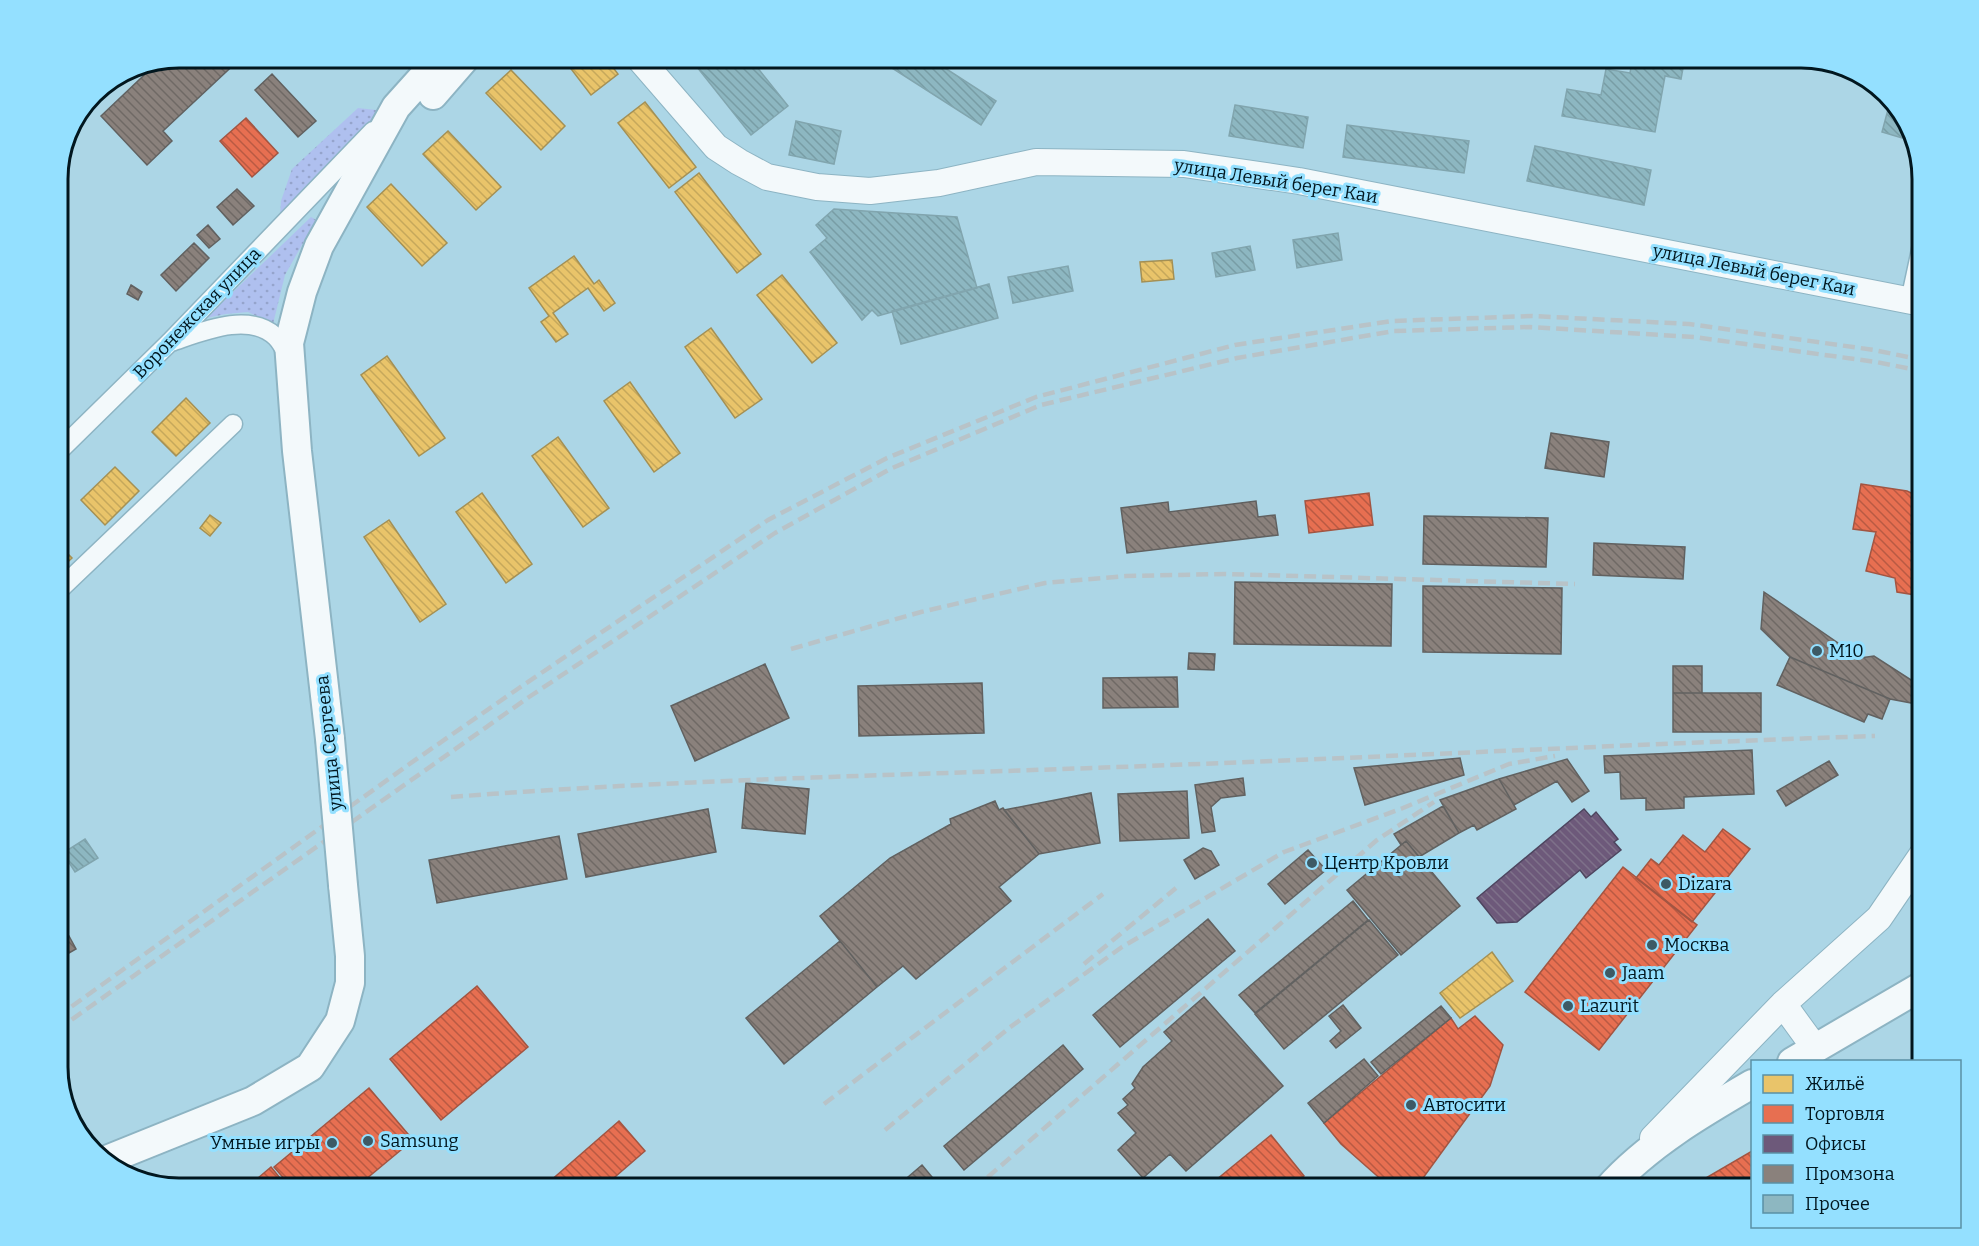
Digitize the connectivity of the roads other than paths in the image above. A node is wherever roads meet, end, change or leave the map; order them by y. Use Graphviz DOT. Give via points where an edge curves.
graph roads {
  1 [pos="431,68"];
  2 [pos="457,68"];
  3 [pos="648,68"];
  4 [pos="396,107"];
  5 [pos="348,195"];
  6 [pos="296,212"];
  7 [pos="1911,301"];
  8 [pos="170,342"];
  9 [pos="289,357"];
  10 [pos="233,424"];
  11 [pos="68,442"];
  12 [pos="68,582"];
  13 [pos="1912,870"];
  14 [pos="1912,992"];
  15 [pos="1783,1004"];
  16 [pos="1804,1055"];
  17 [pos="1751,1085"];
  18 [pos="113,1157"];
  19 [pos="1627,1168"];
  20 [pos="1618,1178"];
  1 -- 4 [label="main road"];
  2 -- 5 [label="main road"];
  3 -- 7 [label="street, улица Левый берег Каи" via="716,147 767,177 817,188 870,191 939,183 1036,162 1184,164 1299,181"];
  4 -- 5 [label="main road"];
  4 -- 6 [label="street"];
  5 -- 6 [label="street, Воронежская улица"];
  5 -- 9 [label="main road, улица Сергеева" via="319,246 302,292"];
  6 -- 8 [label="street, Воронежская улица"];
  8 -- 9 [label="street" via="226,325 259,326 276,337"];
  8 -- 11 [label="street, Воронежская улица"];
  9 -- 18 [label="main road, улица Сергеева, bridge" via="330,739 350,983 340,1021 310,1067 253,1101"];
  10 -- 12 [label="street"];
  13 -- 15 [label="street" via="1879,918"];
  14 -- 16 [label="main road"];
  15 -- 16 [label="street"];
  15 -- 19 [label="street"];
  17 -- 19 [label="main road"];
  19 -- 20 [label="main road"];
}
